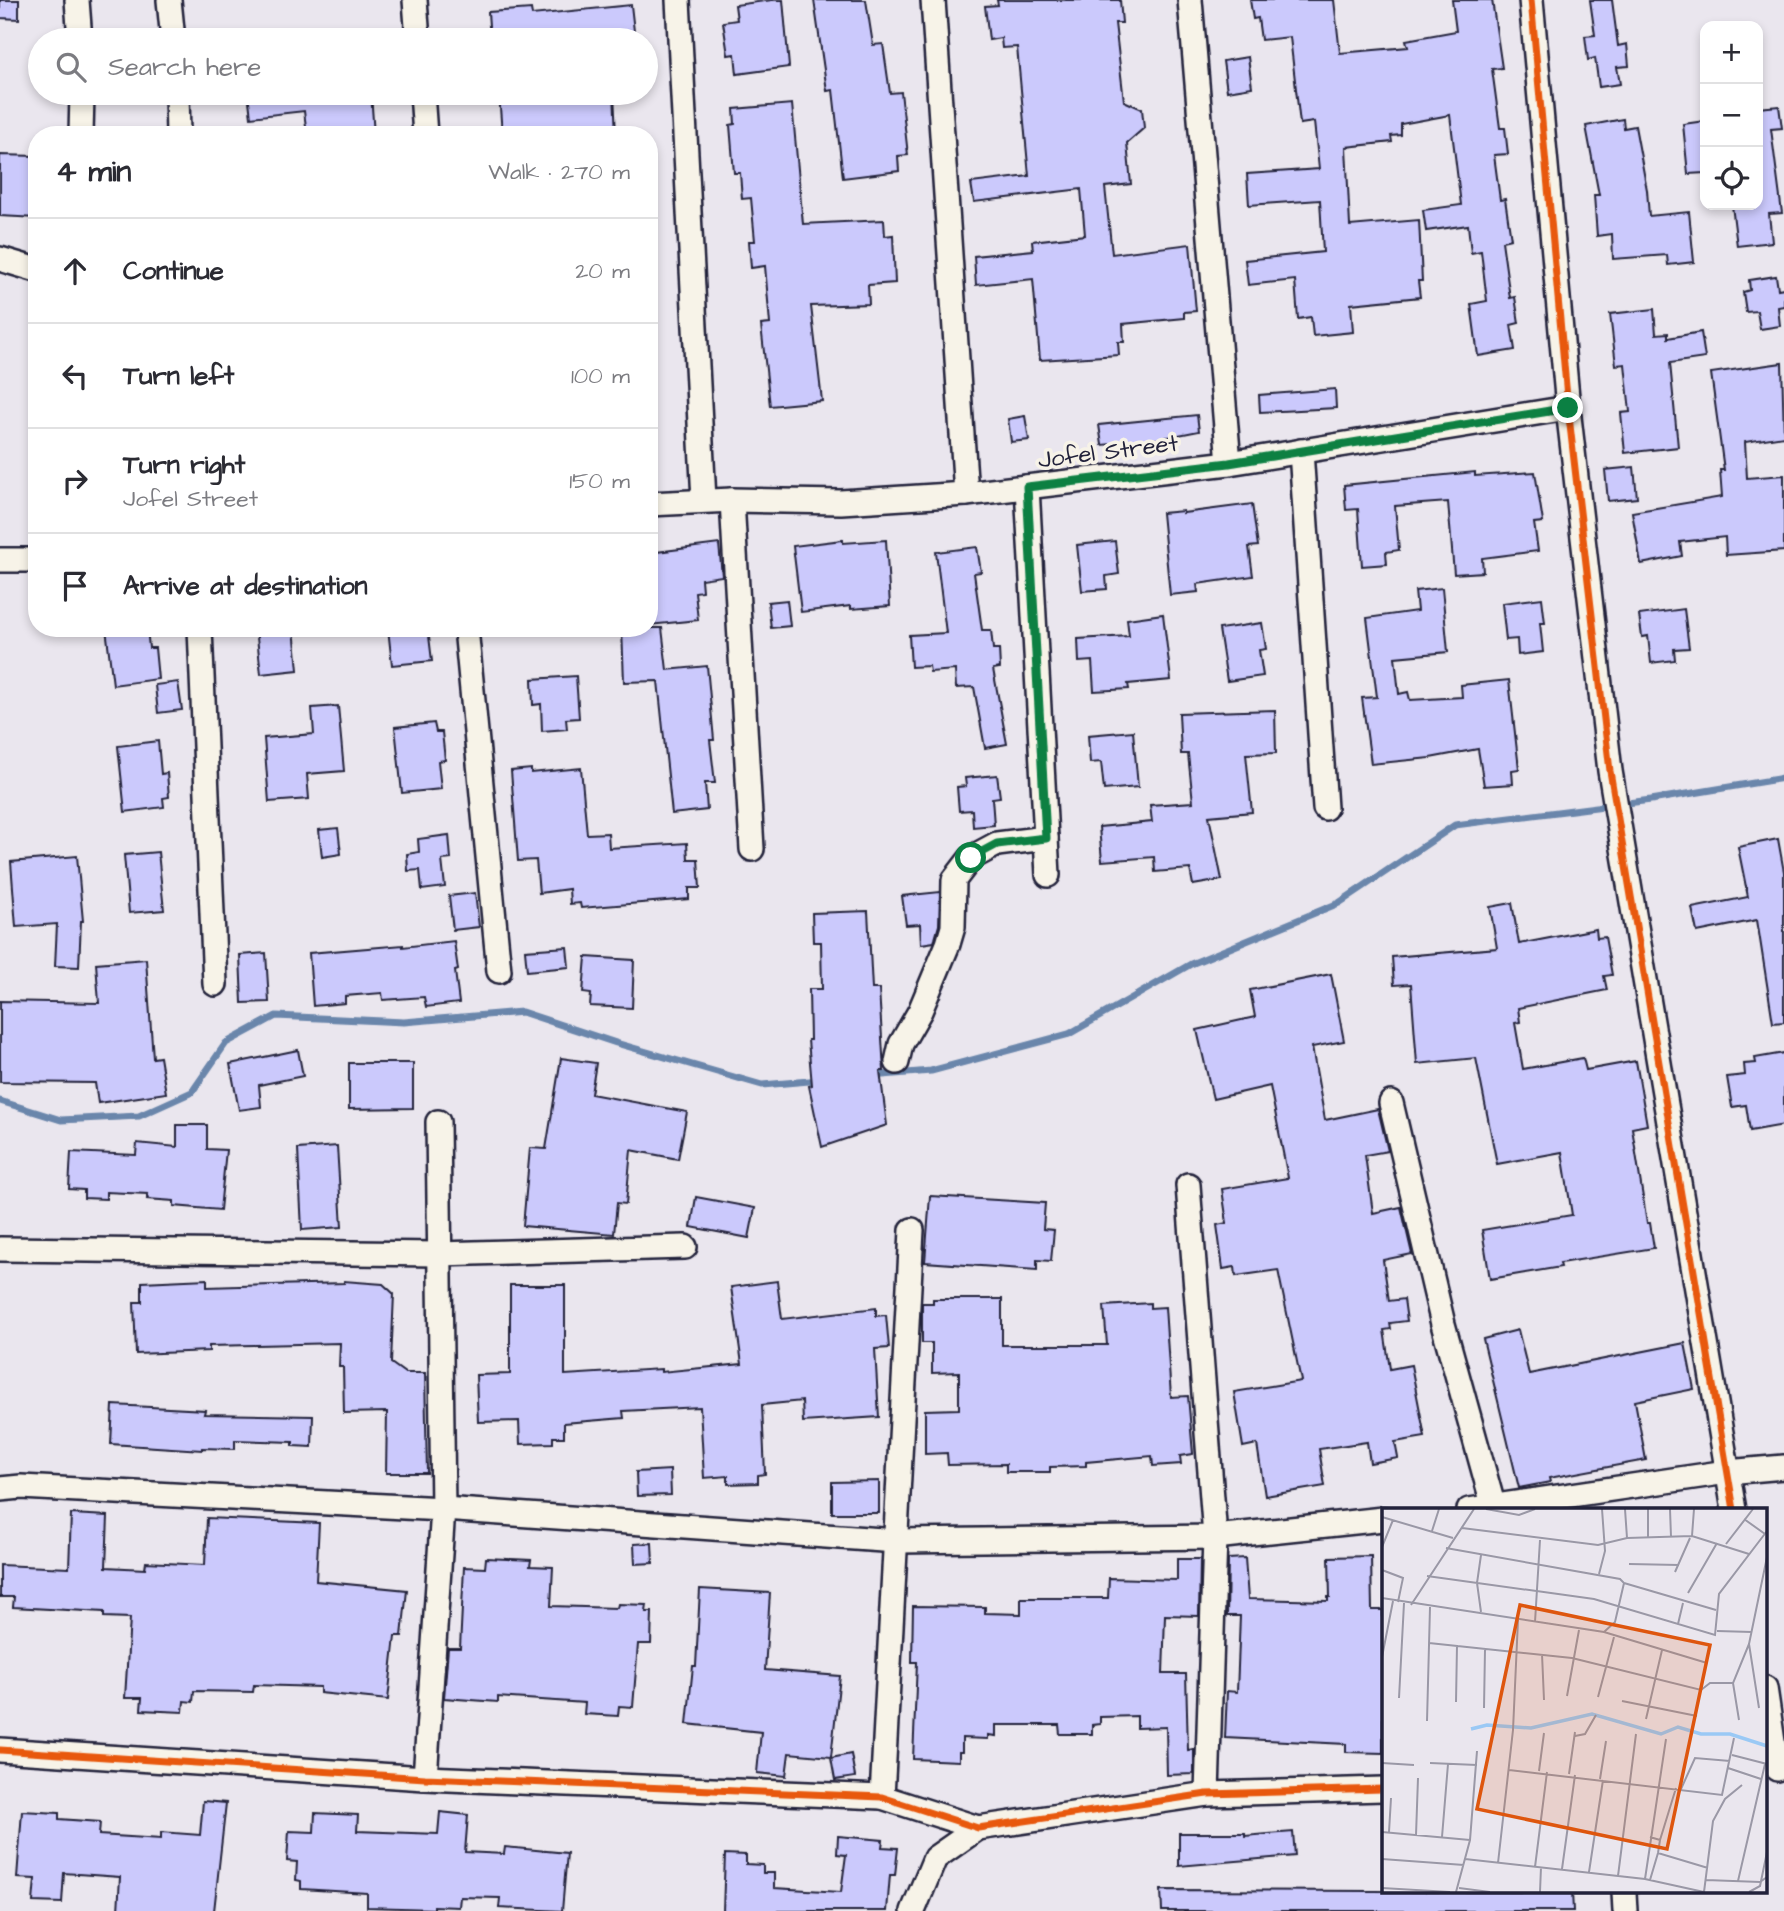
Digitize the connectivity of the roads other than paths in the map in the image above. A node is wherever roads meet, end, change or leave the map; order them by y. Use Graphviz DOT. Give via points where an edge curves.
graph roads {
  1 [pos="77,0"];
  2 [pos="169,0"];
  3 [pos="415,0"];
  4 [pos="678,0"];
  5 [pos="933,0"];
  6 [pos="1189,0"];
  7 [pos="1531,0"];
  8 [pos="79,28"];
  9 [pos="172,28"];
  10 [pos="417,28"];
  11 [pos="82,105"];
  12 [pos="177,105"];
  13 [pos="423,105"];
  14 [pos="82,126"];
  15 [pos="178,126"];
  16 [pos="424,126"];
  17 [pos="0,259"];
  18 [pos="28,267"];
  19 [pos="1568,408"];
  20 [pos="1301,452"];
  21 [pos="1229,463"];
  22 [pos="1027,487"];
  23 [pos="966,494"];
  24 [pos="704,500"];
  25 [pos="732,500"];
  26 [pos="658,503"];
  27 [pos="28,558"];
  28 [pos="0,560"];
  29 [pos="200,637"];
  30 [pos="467,637"];
  31 [pos="1325,808"];
  32 [pos="1046,838"];
  33 [pos="752,849"];
  34 [pos="1048,875"];
  35 [pos="499,971"];
  36 [pos="215,984"];
  37 [pos="897,1062"];
  38 [pos="1391,1103"];
  39 [pos="438,1122"];
  40 [pos="1188,1185"];
  41 [pos="912,1230"];
  42 [pos="685,1247"];
  43 [pos="0,1249"];
  44 [pos="438,1254"];
  45 [pos="1784,1467"];
  46 [pos="1727,1472"];
  47 [pos="0,1489"];
  48 [pos="1494,1508"];
  49 [pos="1734,1508"];
  50 [pos="443,1509"];
  51 [pos="1382,1519"];
  52 [pos="1215,1537"];
  53 [pos="897,1541"];
  54 [pos="1766,1696"];
  55 [pos="0,1750"];
  56 [pos="1775,1770"];
  57 [pos="425,1778"];
  58 [pos="1382,1789"];
  59 [pos="1207,1794"];
  60 [pos="882,1797"];
  61 [pos="978,1828"];
  62 [pos="913,1911"];
  1 -- 8 [label="street"];
  2 -- 9 [label="street"];
  3 -- 10 [label="street"];
  4 -- 24 [label="street"];
  5 -- 23 [label="street"];
  6 -- 21 [label="street"];
  7 -- 19 [label="street"];
  11 -- 14 [label="street"];
  12 -- 15 [label="street"];
  13 -- 16 [label="street"];
  17 -- 18 [label="street"];
  19 -- 20 [label="street, Jofel Street"];
  19 -- 46 [label="street" via="1610,771"];
  20 -- 21 [label="street, Jofel Street"];
  20 -- 31 [label="street"];
  21 -- 22 [label="street, Jofel Street"];
  22 -- 23 [label="street, Jofel Street"];
  22 -- 32 [label="street"];
  23 -- 25 [label="street, Jofel Street" via="841,502"];
  24 -- 25 [label="street, Jofel Street"];
  24 -- 26 [label="street, Jofel Street"];
  25 -- 33 [label="street"];
  27 -- 28 [label="street"];
  29 -- 36 [label="street"];
  30 -- 35 [label="street"];
  32 -- 34 [label="street"];
  32 -- 37 [label="street" via="997,844 971,858 954,880 948,944"];
  38 -- 48 [label="street" via="1443,1324"];
  39 -- 44 [label="street"];
  40 -- 52 [label="street"];
  41 -- 53 [label="street"];
  42 -- 44 [label="street"];
  43 -- 44 [label="street"];
  44 -- 50 [label="street"];
  45 -- 46 [label="street"];
  46 -- 48 [label="street"];
  46 -- 49 [label="street"];
  47 -- 50 [label="street"];
  50 -- 53 [label="street"];
  50 -- 57 [label="street"];
  51 -- 52 [label="street"];
  52 -- 53 [label="street"];
  52 -- 59 [label="street"];
  53 -- 60 [label="street"];
  54 -- 56 [label="street"];
  55 -- 57 [label="street"];
  57 -- 60 [label="street"];
  58 -- 59 [label="street"];
  59 -- 61 [label="street"];
  60 -- 61 [label="street"];
  61 -- 62 [label="street" via="935,1858"];
}
